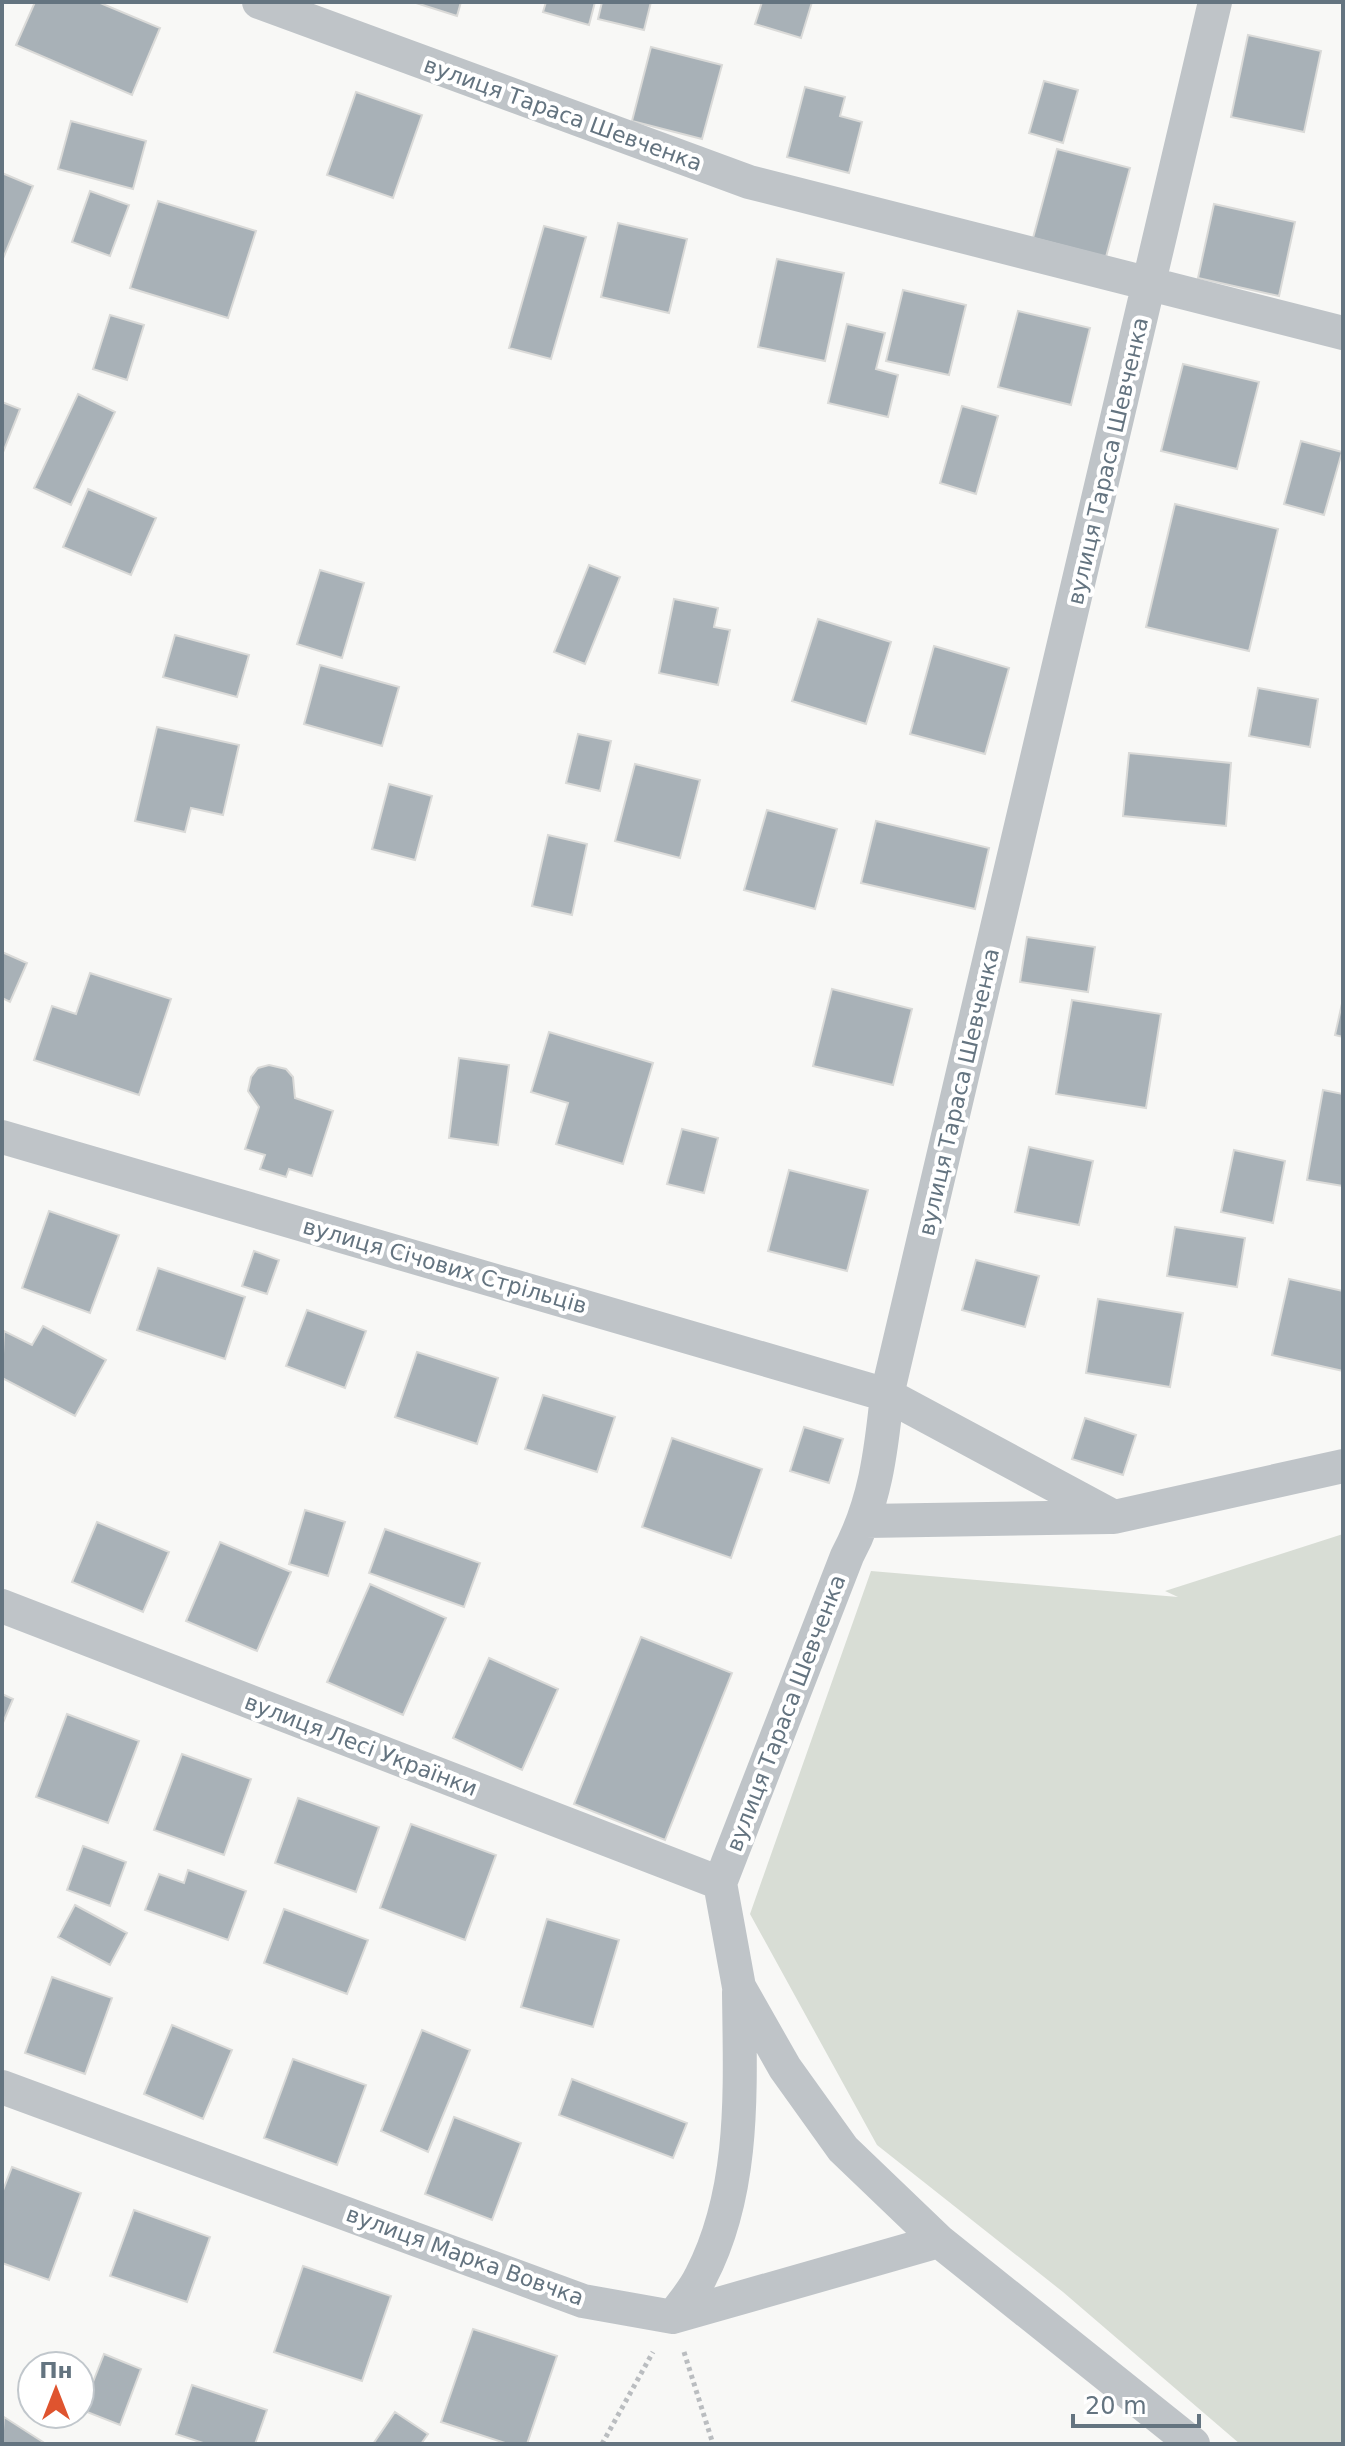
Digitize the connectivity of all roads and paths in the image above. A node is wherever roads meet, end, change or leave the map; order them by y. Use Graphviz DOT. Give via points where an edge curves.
graph roads {
  1 [pos="259,2"];
  2 [pos="1215,2"];
  3 [pos="1150,284"];
  4 [pos="1343,333"];
  5 [pos="2,1137"];
  6 [pos="887,1395"];
  7 [pos="1343,1466"];
  8 [pos="1114,1517"];
  9 [pos="866,1521"];
  10 [pos="2,1606"];
  11 [pos="720,1883"];
  12 [pos="739,1987"];
  13 [pos="2,2087"];
  14 [pos="939,2241"];
  15 [pos="673,2317"];
  16 [pos="602,2444"];
  17 [pos="713,2444"];
  18 [pos="1193,2444"];
  1 -- 3 [label="street, вулиця Тараса Шевченка" via="749,182"];
  2 -- 3 [label="street, вулиця Тараса Шевченка"];
  3 -- 4 [label="street, вулиця Тараса Шевченка"];
  3 -- 6 [label="street, вулиця Тараса Шевченка"];
  5 -- 6 [label="street, вулиця Січових Стрільців"];
  6 -- 8 [label="street, вулиця Січових Стрільців"];
  6 -- 9 [label="street, вулиця Тараса Шевченка" via="880,1468"];
  7 -- 8 [label="street"];
  8 -- 9 [label="street"];
  9 -- 11 [label="street, вулиця Тараса Шевченка" via="847,1556"];
  10 -- 11 [label="street, вулиця Лесі Українки"];
  11 -- 12 [label="street"];
  12 -- 14 [label="street" via="785,2068 843,2149"];
  12 -- 15 [label="street" via="741,2110 725,2220 700,2278"];
  13 -- 15 [label="street, вулиця Марка Вовчка" via="583,2301"];
  14 -- 15 [label="street, вулиця Марка Вовчка"];
  14 -- 18 [label="street"];
  15 -- 16 [label="path"];
  15 -- 17 [label="path"];
}
